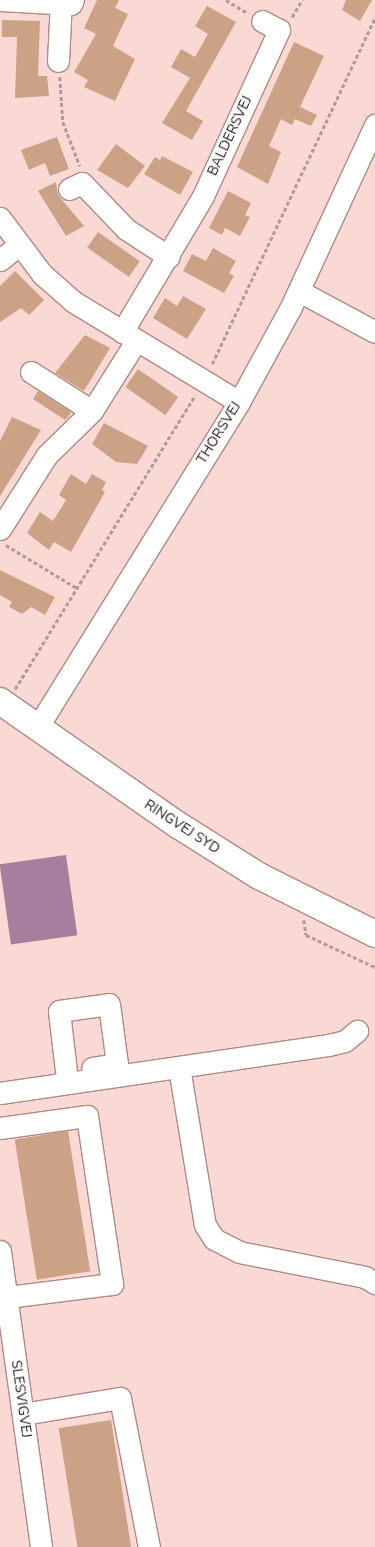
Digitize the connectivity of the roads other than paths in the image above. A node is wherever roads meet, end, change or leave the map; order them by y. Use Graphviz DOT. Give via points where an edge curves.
graph roads {
  1 [pos="0,0"];
  2 [pos="65,1"];
  3 [pos="262,21"];
  4 [pos="58,61"];
  5 [pos="375,125"];
  6 [pos="76,186"];
  7 [pos="0,218"];
  8 [pos="18,246"];
  9 [pos="169,256"];
  10 [pos="0,260"];
  11 [pos="299,291"];
  12 [pos="375,332"];
  13 [pos="129,337"];
  14 [pos="31,372"];
  15 [pos="239,402"];
  16 [pos="92,411"];
  17 [pos="0,529"];
  18 [pos="0,701"];
  19 [pos="37,728"];
  20 [pos="375,934"];
  21 [pos="357,1031"];
  22 [pos="179,1067"];
  23 [pos="66,1072"];
  24 [pos="0,1080"];
  25 [pos="0,1093"];
  26 [pos="0,1128"];
  27 [pos="0,1250"];
  28 [pos="375,1283"];
  29 [pos="6,1297"];
  30 [pos="8,1371"];
  31 [pos="23,1414"];
  32 [pos="41,1547"];
  33 [pos="149,1547"];
  1 -- 2 [label="street"];
  2 -- 4 [label="street"];
  3 -- 9 [label="street, BALDERSVEJ" via="279,30 203,196"];
  5 -- 11 [label="street, THORSVEJ"];
  6 -- 9 [label="street" via="126,229"];
  7 -- 8 [label="street"];
  8 -- 10 [label="street"];
  8 -- 13 [label="street" via="74,302"];
  9 -- 13 [label="street, BALDERSVEJ"];
  11 -- 12 [label="street"];
  11 -- 15 [label="street, THORSVEJ"];
  13 -- 15 [label="street"];
  13 -- 16 [label="street, BALDERSVEJ"];
  14 -- 16 [label="street"];
  15 -- 19 [label="street, THORSVEJ"];
  16 -- 17 [label="street, BALDERSVEJ" via="47,455"];
  18 -- 19 [label="main road, RINGVEJ SYD"];
  19 -- 20 [label="main road, RINGVEJ SYD" via="259,876"];
  21 -- 22 [label="street" via="345,1041 328,1045"];
  22 -- 25 [label="street"];
  22 -- 28 [label="street" via="205,1225 214,1239 239,1252 365,1277"];
  23 -- 24 [label="street"];
  26 -- 29 [label="street" via="87,1116 112,1284"];
  27 -- 29 [label="street, SLESVIGVEJ"];
  29 -- 30 [label="street, SLESVIGVEJ"];
  30 -- 31 [label="street, SLESVIGVEJ"];
  31 -- 32 [label="street, SLESVIGVEJ"];
  31 -- 33 [label="street" via="120,1398"];
}
